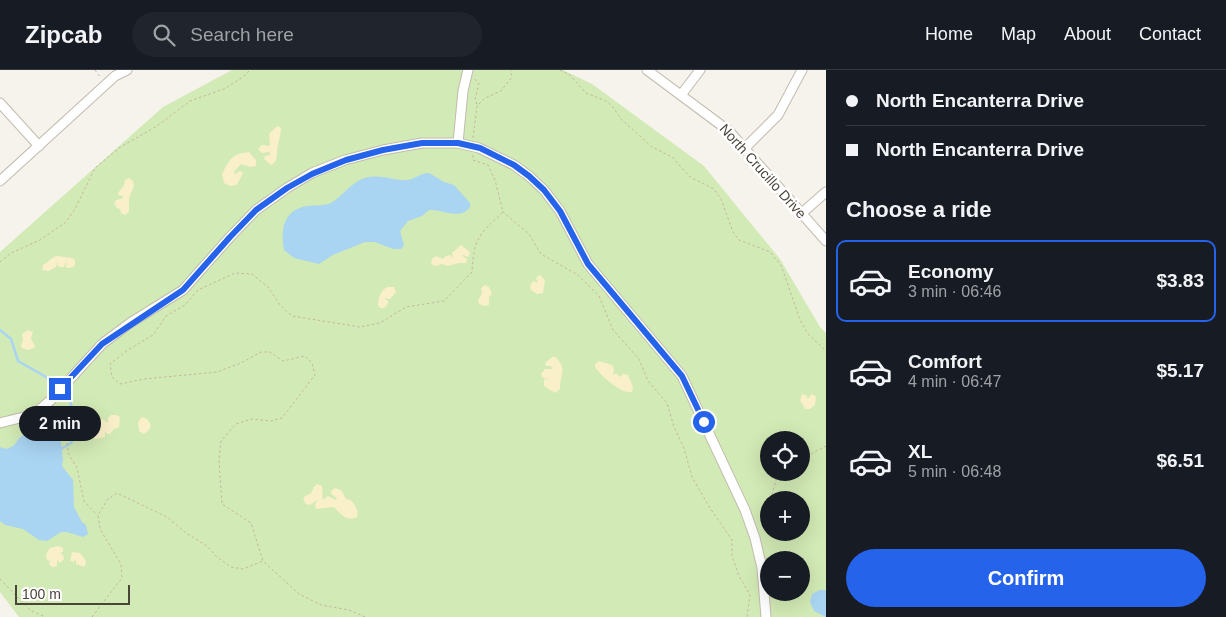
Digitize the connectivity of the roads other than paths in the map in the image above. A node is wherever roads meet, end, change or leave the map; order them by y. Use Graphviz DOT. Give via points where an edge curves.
graph roads {
  1 [pos="127,70"];
  2 [pos="468,70"];
  3 [pos="648,70"];
  4 [pos="700,70"];
  5 [pos="802,70"];
  6 [pos="681,95"];
  7 [pos="0,103"];
  8 [pos="458,143"];
  9 [pos="39,146"];
  10 [pos="745,148"];
  11 [pos="0,180"];
  12 [pos="826,192"];
  13 [pos="802,212"];
  14 [pos="826,241"];
  15 [pos="0,423"];
  16 [pos="766,617"];
  1 -- 9 [label="street" via="115,76"];
  2 -- 8 [label="street"];
  3 -- 6 [label="street, North Crucillo Drive"];
  4 -- 6 [label="street"];
  5 -- 10 [label="street" via="778,116"];
  6 -- 10 [label="street, North Crucillo Drive" via="720,123"];
  7 -- 9 [label="street"];
  8 -- 15 [label="street" via="422,143 355,157 287,188 256,210 183,290 102,344 38,411"];
  8 -- 16 [label="street" via="498,156 544,190 560,211 588,264 682,376 755,538 762,568"];
  9 -- 11 [label="street"];
  10 -- 13 [label="street, North Crucillo Drive"];
  12 -- 13 [label="street"];
  13 -- 14 [label="street, North Crucillo Drive"];
}
